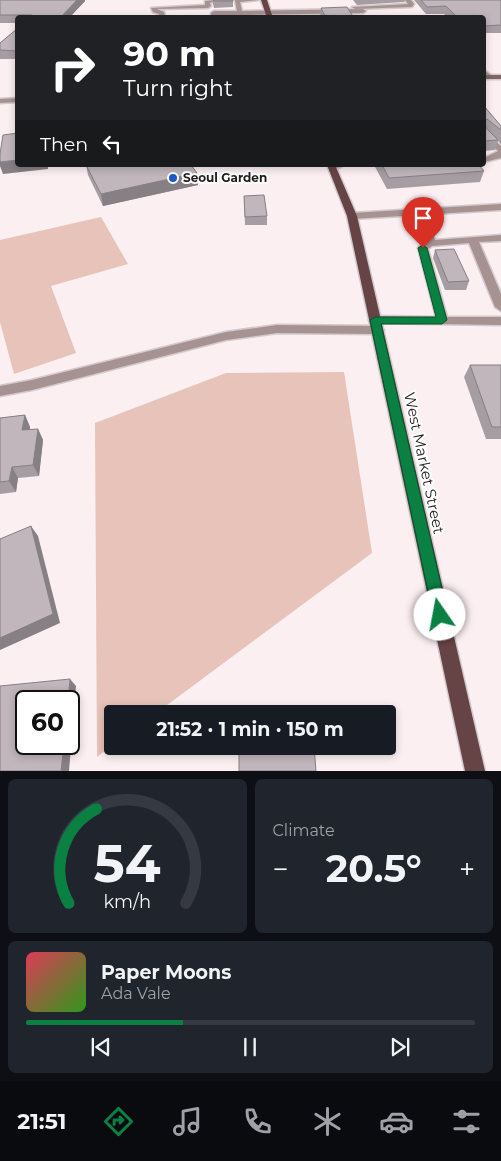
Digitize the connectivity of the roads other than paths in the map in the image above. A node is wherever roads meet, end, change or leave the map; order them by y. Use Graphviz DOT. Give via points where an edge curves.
graph roads {
  1 [pos="212,0"];
  2 [pos="236,0"];
  3 [pos="256,0"];
  4 [pos="265,3"];
  5 [pos="409,3"];
  6 [pos="342,4"];
  7 [pos="284,5"];
  8 [pos="363,11"];
  9 [pos="162,15"];
  10 [pos="214,15"];
  11 [pos="240,15"];
  12 [pos="269,15"];
  13 [pos="288,15"];
  14 [pos="487,77"];
  15 [pos="501,77"];
  16 [pos="15,100"];
  17 [pos="0,101"];
  18 [pos="486,135"];
  19 [pos="501,152"];
  20 [pos="486,159"];
  21 [pos="332,167"];
  22 [pos="501,206"];
  23 [pos="417,212"];
  24 [pos="352,216"];
  25 [pos="501,238"];
  26 [pos="473,240"];
  27 [pos="430,242"];
  28 [pos="501,307"];
  29 [pos="442,320"];
  30 [pos="501,320"];
  31 [pos="377,325"];
  32 [pos="0,391"];
  33 [pos="475,771"];
  1 -- 9 [label="street" via="207,2 208,6 154,8"];
  2 -- 3 [label="street"];
  2 -- 11 [label="street"];
  4 -- 7 [label="street"];
  4 -- 12 [label="main road"];
  5 -- 6 [label="street" via="358,8"];
  8 -- 13 [label="street"];
  9 -- 10 [label="street" via="206,11"];
  10 -- 11 [label="street"];
  14 -- 15 [label="main road"];
  16 -- 17 [label="street"];
  18 -- 19 [label="street"];
  19 -- 20 [label="street"];
  21 -- 24 [label="main road, West Market Street"];
  22 -- 23 [label="street"];
  23 -- 24 [label="street"];
  23 -- 27 [label="street"];
  24 -- 31 [label="main road, West Market Street"];
  25 -- 26 [label="street"];
  26 -- 27 [label="street"];
  26 -- 28 [label="street"];
  27 -- 29 [label="street" via="423,248"];
  29 -- 30 [label="street"];
  29 -- 31 [label="street"];
  31 -- 32 [label="street" via="277,329 226,336"];
  31 -- 33 [label="main road, West Market Street"];
}
